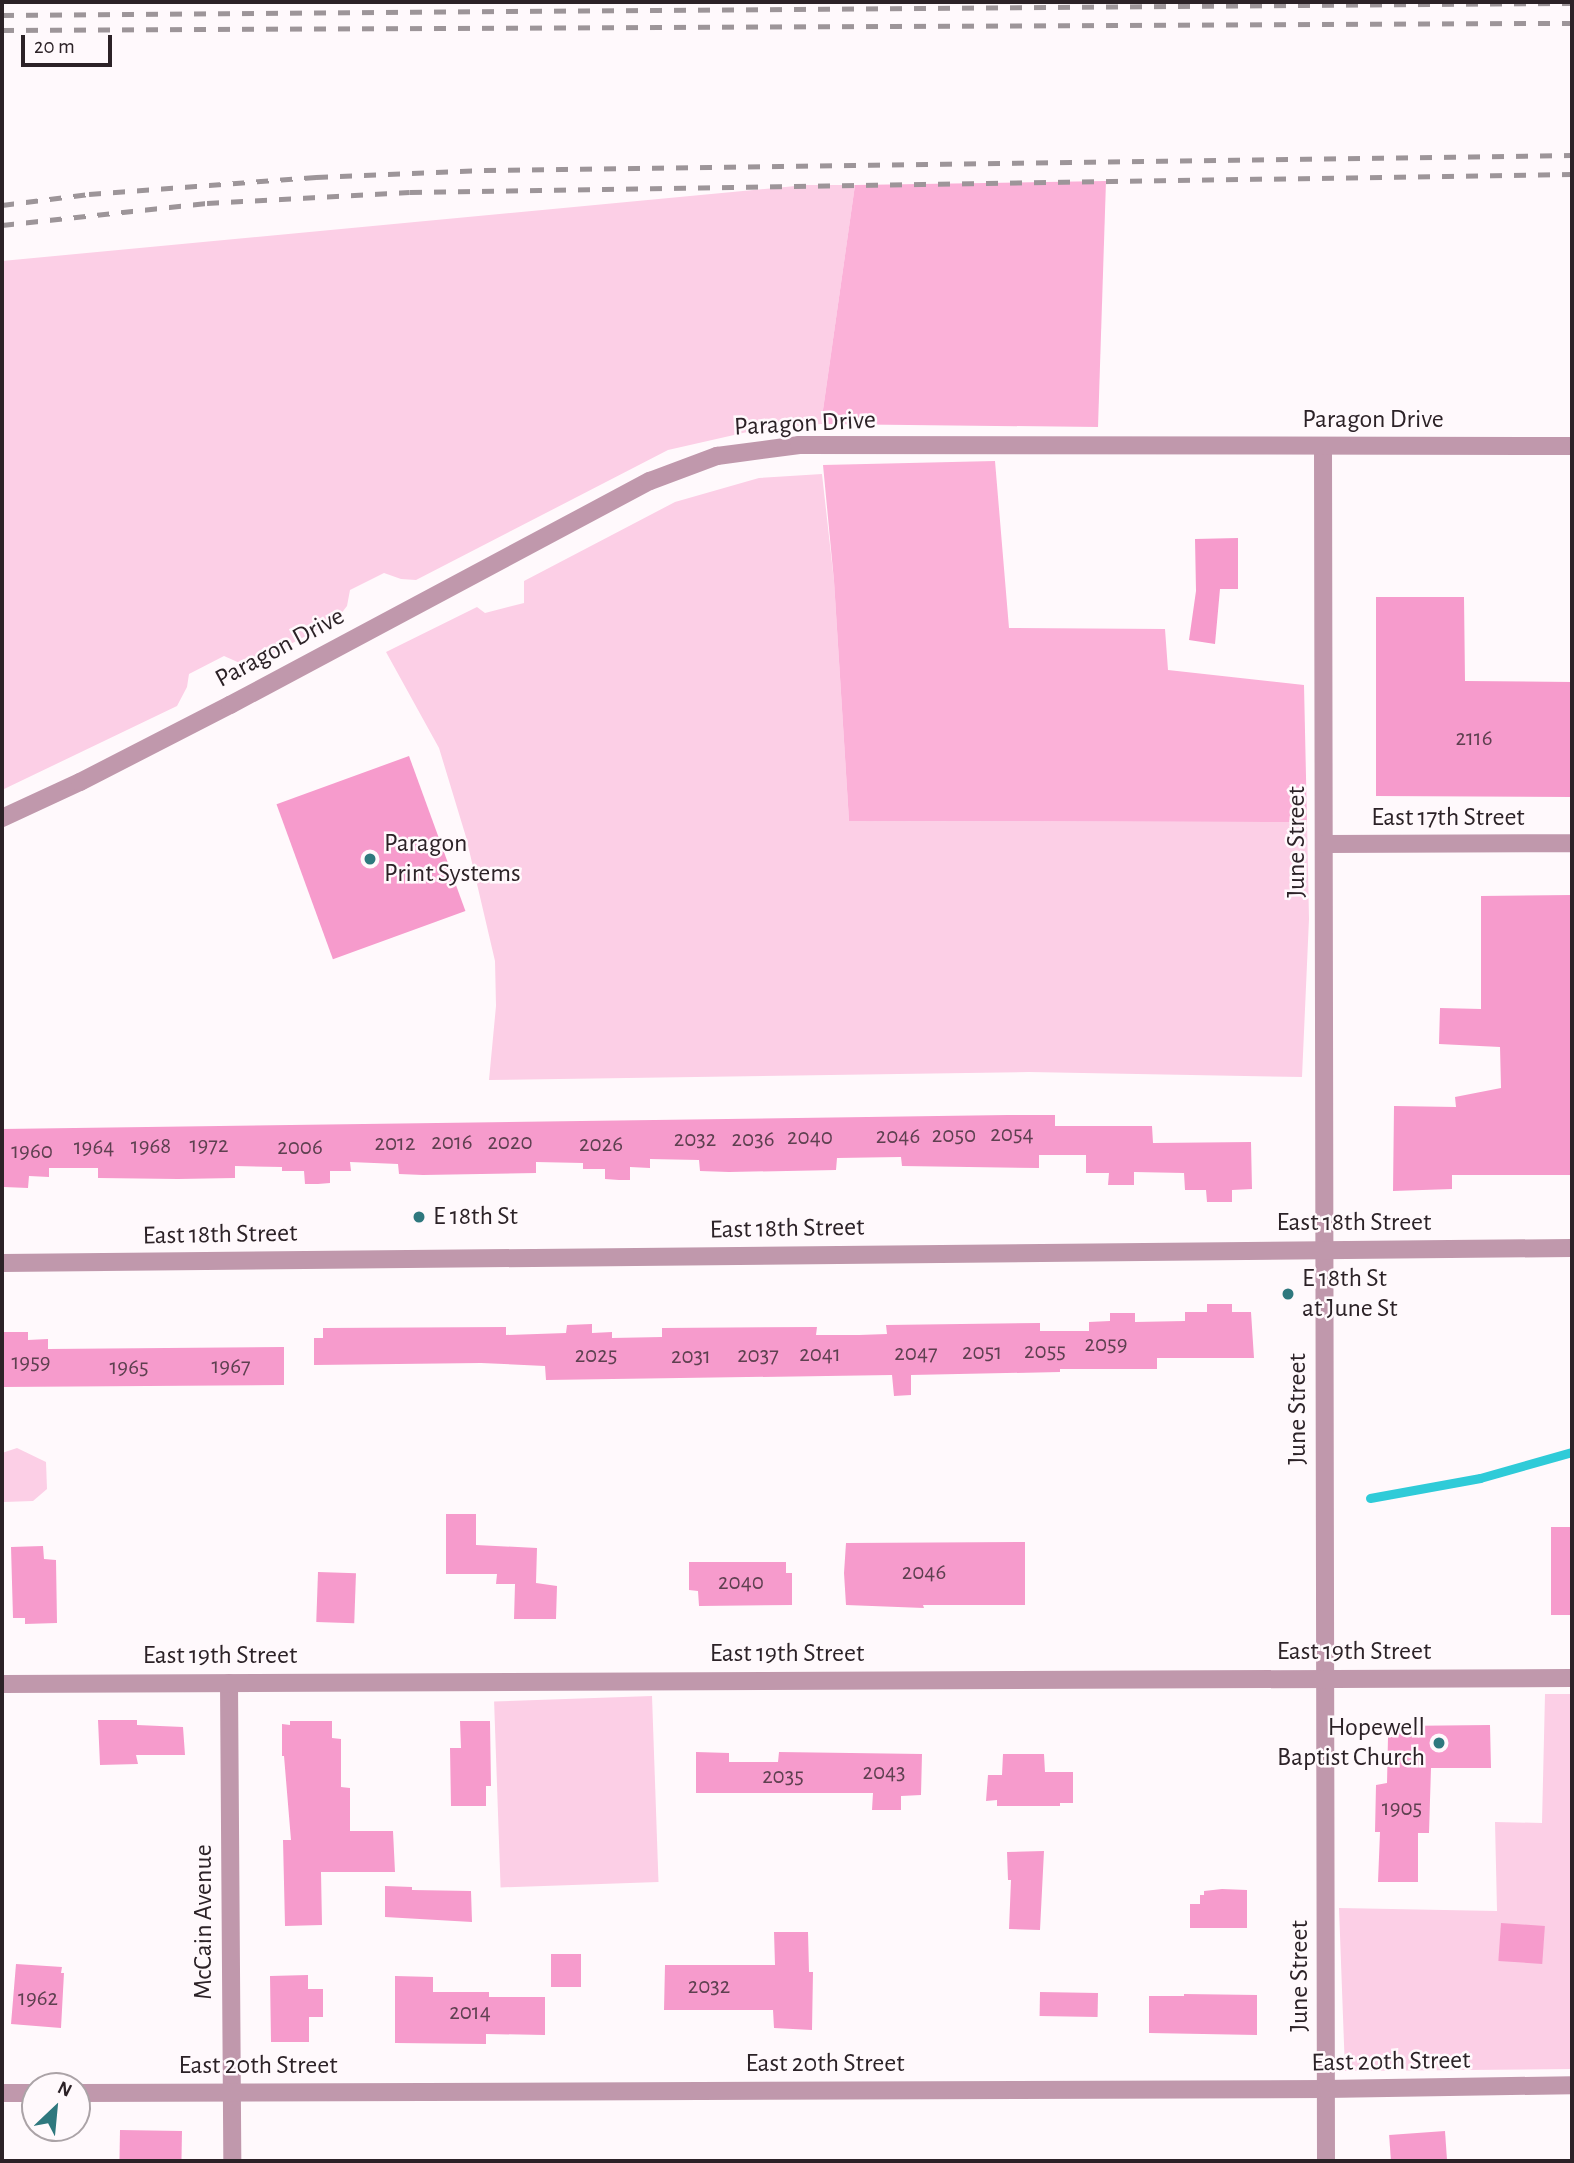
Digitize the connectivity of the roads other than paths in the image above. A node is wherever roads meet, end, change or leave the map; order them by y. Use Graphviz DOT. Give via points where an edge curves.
graph roads {
  1 [pos="1323,446"];
  2 [pos="1572,446"];
  3 [pos="2,818"];
  4 [pos="1324,844"];
  5 [pos="1572,844"];
  6 [pos="1572,1248"];
  7 [pos="1324,1249"];
  8 [pos="2,1263"];
  9 [pos="1325,1678"];
  10 [pos="1572,1678"];
  11 [pos="229,1682"];
  12 [pos="2,1684"];
  13 [pos="1572,2085"];
  14 [pos="1326,2089"];
  15 [pos="232,2092"];
  16 [pos="2,2093"];
  17 [pos="21,2093"];
  18 [pos="91,2093"];
  19 [pos="232,2161"];
  20 [pos="1326,2161"];
  1 -- 2 [label="street, Paragon Drive"];
  1 -- 3 [label="street, Paragon Drive" via="799,445 717,456 650,481 230,705"];
  1 -- 4 [label="street, June Street"];
  4 -- 5 [label="street, East 17th Street"];
  4 -- 7 [label="street, June Street"];
  6 -- 7 [label="street, East 18th Street"];
  7 -- 8 [label="street, East 18th Street"];
  7 -- 9 [label="street, June Street"];
  9 -- 10 [label="street, East 19th Street"];
  9 -- 11 [label="street, East 19th Street"];
  9 -- 14 [label="street, June Street"];
  11 -- 12 [label="street, East 19th Street"];
  11 -- 15 [label="street, McCain Avenue"];
  13 -- 14 [label="street, East 20th Street"];
  14 -- 15 [label="street, East 20th Street"];
  14 -- 20 [label="street, June Street"];
  15 -- 18 [label="street, East 20th Street"];
  15 -- 19 [label="street, McCain Avenue"];
  16 -- 17 [label="street"];
}
